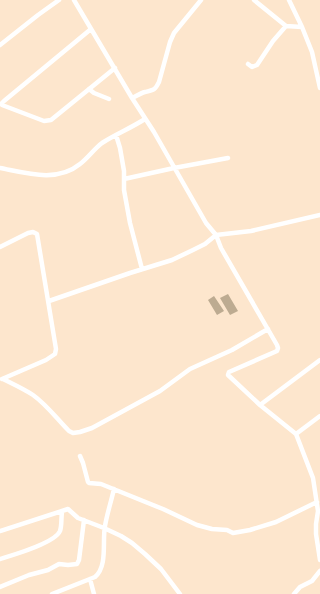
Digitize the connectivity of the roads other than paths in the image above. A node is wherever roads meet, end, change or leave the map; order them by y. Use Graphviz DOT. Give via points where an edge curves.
graph roads {
  1 [pos="59,0"];
  2 [pos="74,0"];
  3 [pos="201,0"];
  4 [pos="254,0"];
  5 [pos="289,0"];
  6 [pos="286,26"];
  7 [pos="302,27"];
  8 [pos="91,29"];
  9 [pos="0,45"];
  10 [pos="248,64"];
  11 [pos="115,68"];
  12 [pos="320,88"];
  13 [pos="89,89"];
  14 [pos="132,98"];
  15 [pos="109,99"];
  16 [pos="145,118"];
  17 [pos="116,135"];
  18 [pos="228,158"];
  19 [pos="0,168"];
  20 [pos="174,168"];
  21 [pos="124,179"];
  22 [pos="320,215"];
  23 [pos="216,235"];
  24 [pos="0,247"];
  25 [pos="142,269"];
  26 [pos="49,301"];
  27 [pos="268,329"];
  28 [pos="320,360"];
  29 [pos="1,380"];
  30 [pos="260,405"];
  31 [pos="320,416"];
  32 [pos="296,434"];
  33 [pos="80,456"];
  34 [pos="114,490"];
  35 [pos="317,502"];
  36 [pos="62,512"];
  37 [pos="84,520"];
  38 [pos="104,528"];
  39 [pos="0,531"];
  40 [pos="320,558"];
  41 [pos="0,559"];
  42 [pos="320,572"];
  43 [pos="90,579"];
  44 [pos="0,587"];
  45 [pos="52,594"];
  46 [pos="94,594"];
  47 [pos="180,594"];
  48 [pos="294,594"];
  1 -- 9 [label="street"];
  2 -- 8 [label="street"];
  3 -- 14 [label="street" via="174,33 157,87"];
  4 -- 6 [label="street"];
  5 -- 7 [label="street"];
  6 -- 7 [label="street"];
  6 -- 10 [label="street" via="257,65"];
  7 -- 12 [label="street" via="312,52"];
  8 -- 11 [label="street"];
  8 -- 13 [label="street" via="2,104 48,121"];
  11 -- 13 [label="street"];
  11 -- 14 [label="street"];
  13 -- 15 [label="street" via="94,94"];
  14 -- 16 [label="street"];
  16 -- 17 [label="street"];
  16 -- 20 [label="street"];
  17 -- 19 [label="street" via="102,143 80,164 64,173 47,176"];
  17 -- 21 [label="street"];
  18 -- 20 [label="street"];
  20 -- 21 [label="street"];
  20 -- 23 [label="street"];
  21 -- 25 [label="street" via="130,223"];
  22 -- 23 [label="street" via="251,231"];
  23 -- 25 [label="street" via="205,244 172,260"];
  23 -- 27 [label="street"];
  24 -- 26 [label="street" via="28,233 37,234"];
  25 -- 26 [label="street"];
  26 -- 29 [label="street" via="55,354"];
  27 -- 29 [label="street" via="232,350 190,369 160,391 80,432 69,431 34,396"];
  27 -- 30 [label="street" via="278,350 228,374"];
  28 -- 30 [label="street"];
  30 -- 32 [label="street"];
  31 -- 32 [label="street"];
  32 -- 35 [label="street" via="313,478"];
  33 -- 34 [label="street" via="89,483 101,484"];
  34 -- 35 [label="street" via="197,525 233,533 276,522"];
  34 -- 38 [label="street"];
  35 -- 40 [label="street" via="316,534"];
  36 -- 37 [label="street" via="68,509"];
  36 -- 39 [label="street"];
  36 -- 41 [label="street" via="60,531 55,537"];
  37 -- 38 [label="street"];
  37 -- 44 [label="street" via="77,564 59,564"];
  38 -- 43 [label="street" via="103,561 100,571"];
  38 -- 47 [label="street" via="121,536 145,554 161,569"];
  42 -- 48 [label="street"];
  43 -- 45 [label="street"];
  43 -- 46 [label="street"];
}
